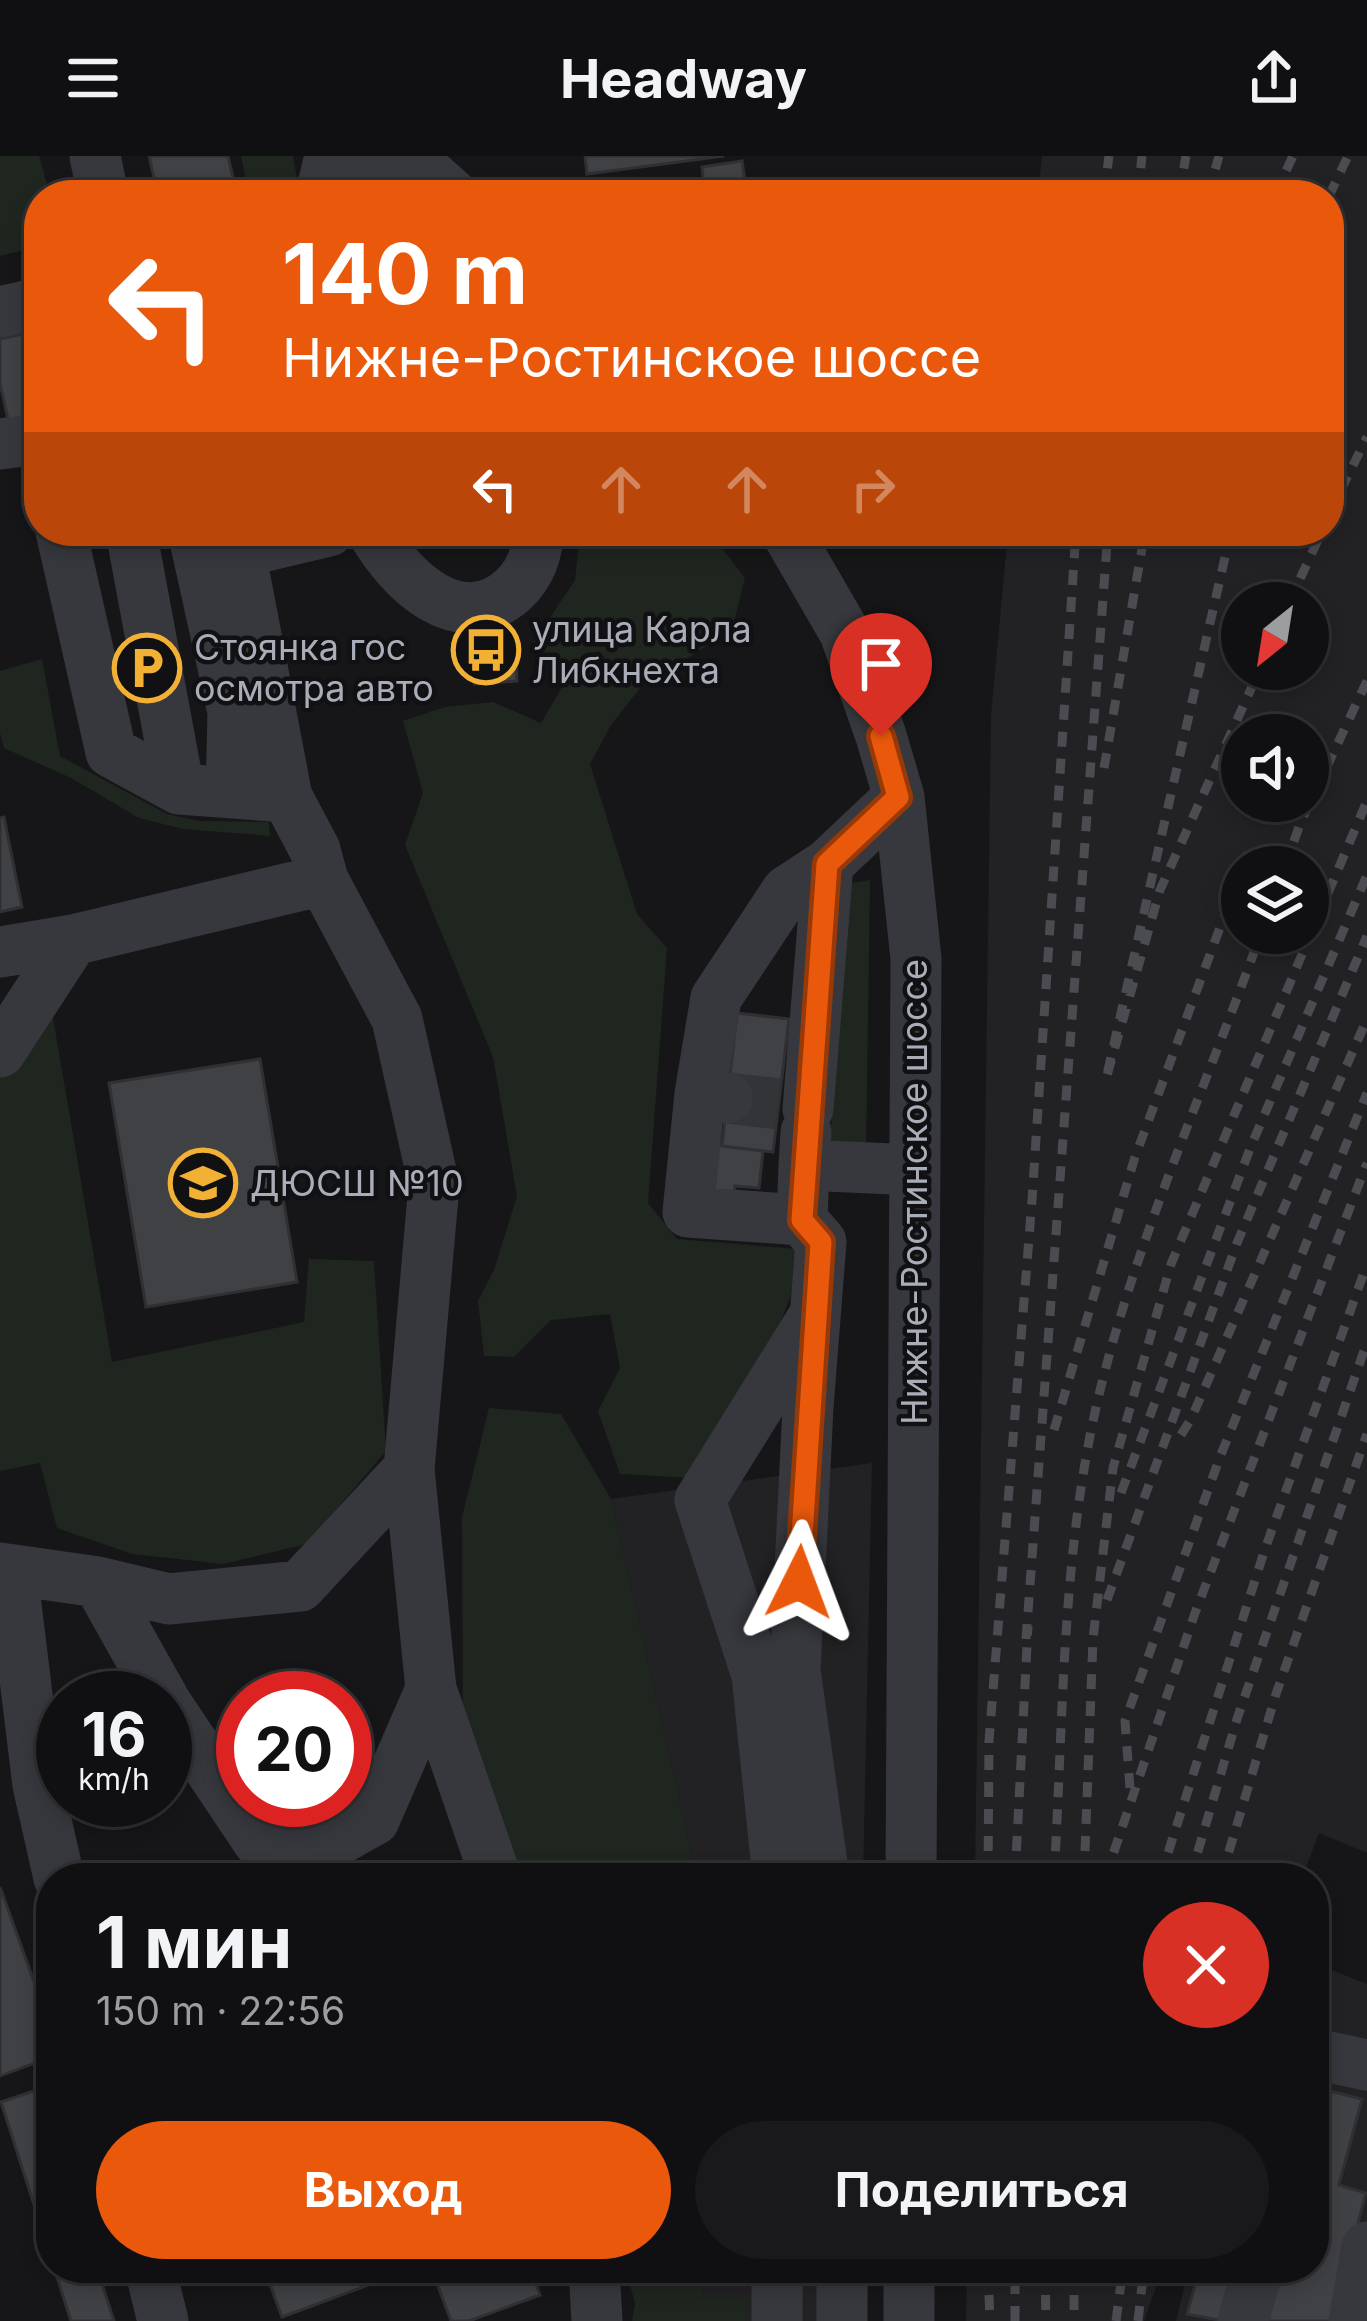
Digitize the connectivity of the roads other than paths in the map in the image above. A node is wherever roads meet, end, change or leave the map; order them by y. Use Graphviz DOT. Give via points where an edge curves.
graph roads {
  1 [pos="349,156"];
  2 [pos="409,156"];
  3 [pos="370,180"];
  4 [pos="436,180"];
  5 [pos="64,546"];
  6 [pos="134,546"];
  7 [pos="196,546"];
  8 [pos="239,546"];
  9 [pos="380,546"];
  10 [pos="538,546"];
  11 [pos="795,546"];
  12 [pos="179,789"];
  13 [pos="231,794"];
  14 [pos="287,796"];
  15 [pos="898,797"];
  16 [pos="827,864"];
  17 [pos="323,880"];
  18 [pos="73,940"];
  19 [pos="0,952"];
  20 [pos="0,1052"];
  21 [pos="804,1165"];
  22 [pos="915,1170"];
  23 [pos="802,1220"];
  24 [pos="815,1314"];
  25 [pos="409,1469"];
  26 [pos="6,1570"];
  27 [pos="98,1582"];
  28 [pos="148,1671"];
  29 [pos="431,1689"];
  30 [pos="192,1742"];
  31 [pos="374,1820"];
  32 [pos="55,1863"];
  33 [pos="297,1863"];
  34 [pos="491,1863"];
  35 [pos="776,1863"];
  36 [pos="822,1863"];
  37 [pos="911,1863"];
  38 [pos="1329,2057"];
  39 [pos="1367,2065"];
  40 [pos="1367,2248"];
  41 [pos="154,2283"];
  42 [pos="777,2283"];
  43 [pos="842,2283"];
  44 [pos="909,2283"];
  45 [pos="1254,2283"];
  46 [pos="163,2321"];
  47 [pos="777,2321"];
  48 [pos="842,2321"];
  49 [pos="909,2321"];
  50 [pos="1244,2321"];
  51 [pos="1354,2321"];
  1 -- 3 [label="street"];
  2 -- 4 [label="street"];
  5 -- 12 [label="street" via="111,752"];
  6 -- 12 [label="street"];
  7 -- 13 [label="street" via="232,712"];
  8 -- 14 [label="street"];
  9 -- 10 [label="street" via="411,584 465,609 492,605 520,583"];
  11 -- 15 [label="street, Нижне-Ростинское шоссе" via="845,634"];
  12 -- 13 [label="street"];
  13 -- 14 [label="street"];
  14 -- 17 [label="street"];
  15 -- 16 [label="street"];
  15 -- 22 [label="street, Нижне-Ростинское шоссе" via="916,959"];
  16 -- 21 [label="street" via="794,1106"];
  16 -- 23 [label="street" via="787,891 716,998 714,1095 688,1212"];
  17 -- 18 [label="street"];
  17 -- 25 [label="street" via="397,1019 434,1185"];
  18 -- 19 [label="street"];
  18 -- 20 [label="street"];
  21 -- 22 [label="street"];
  21 -- 23 [label="street"];
  22 -- 37 [label="street, Нижне-Ростинское шоссе"];
  23 -- 24 [label="street" via="821,1242"];
  24 -- 35 [label="street" via="700,1500 757,1675"];
  24 -- 36 [label="street" via="795,1670"];
  25 -- 27 [label="street" via="300,1586 169,1598"];
  25 -- 29 [label="street"];
  26 -- 27 [label="street"];
  26 -- 32 [label="street"];
  27 -- 28 [label="street"];
  29 -- 31 [label="street"];
  29 -- 34 [label="street"];
  30 -- 31 [label="street" via="258,1841"];
  31 -- 33 [label="street"];
  38 -- 39 [label="street"];
  40 -- 51 [label="street"];
  41 -- 46 [label="street"];
  42 -- 47 [label="street"];
  43 -- 48 [label="street"];
  44 -- 49 [label="street"];
  45 -- 50 [label="street"];
}
